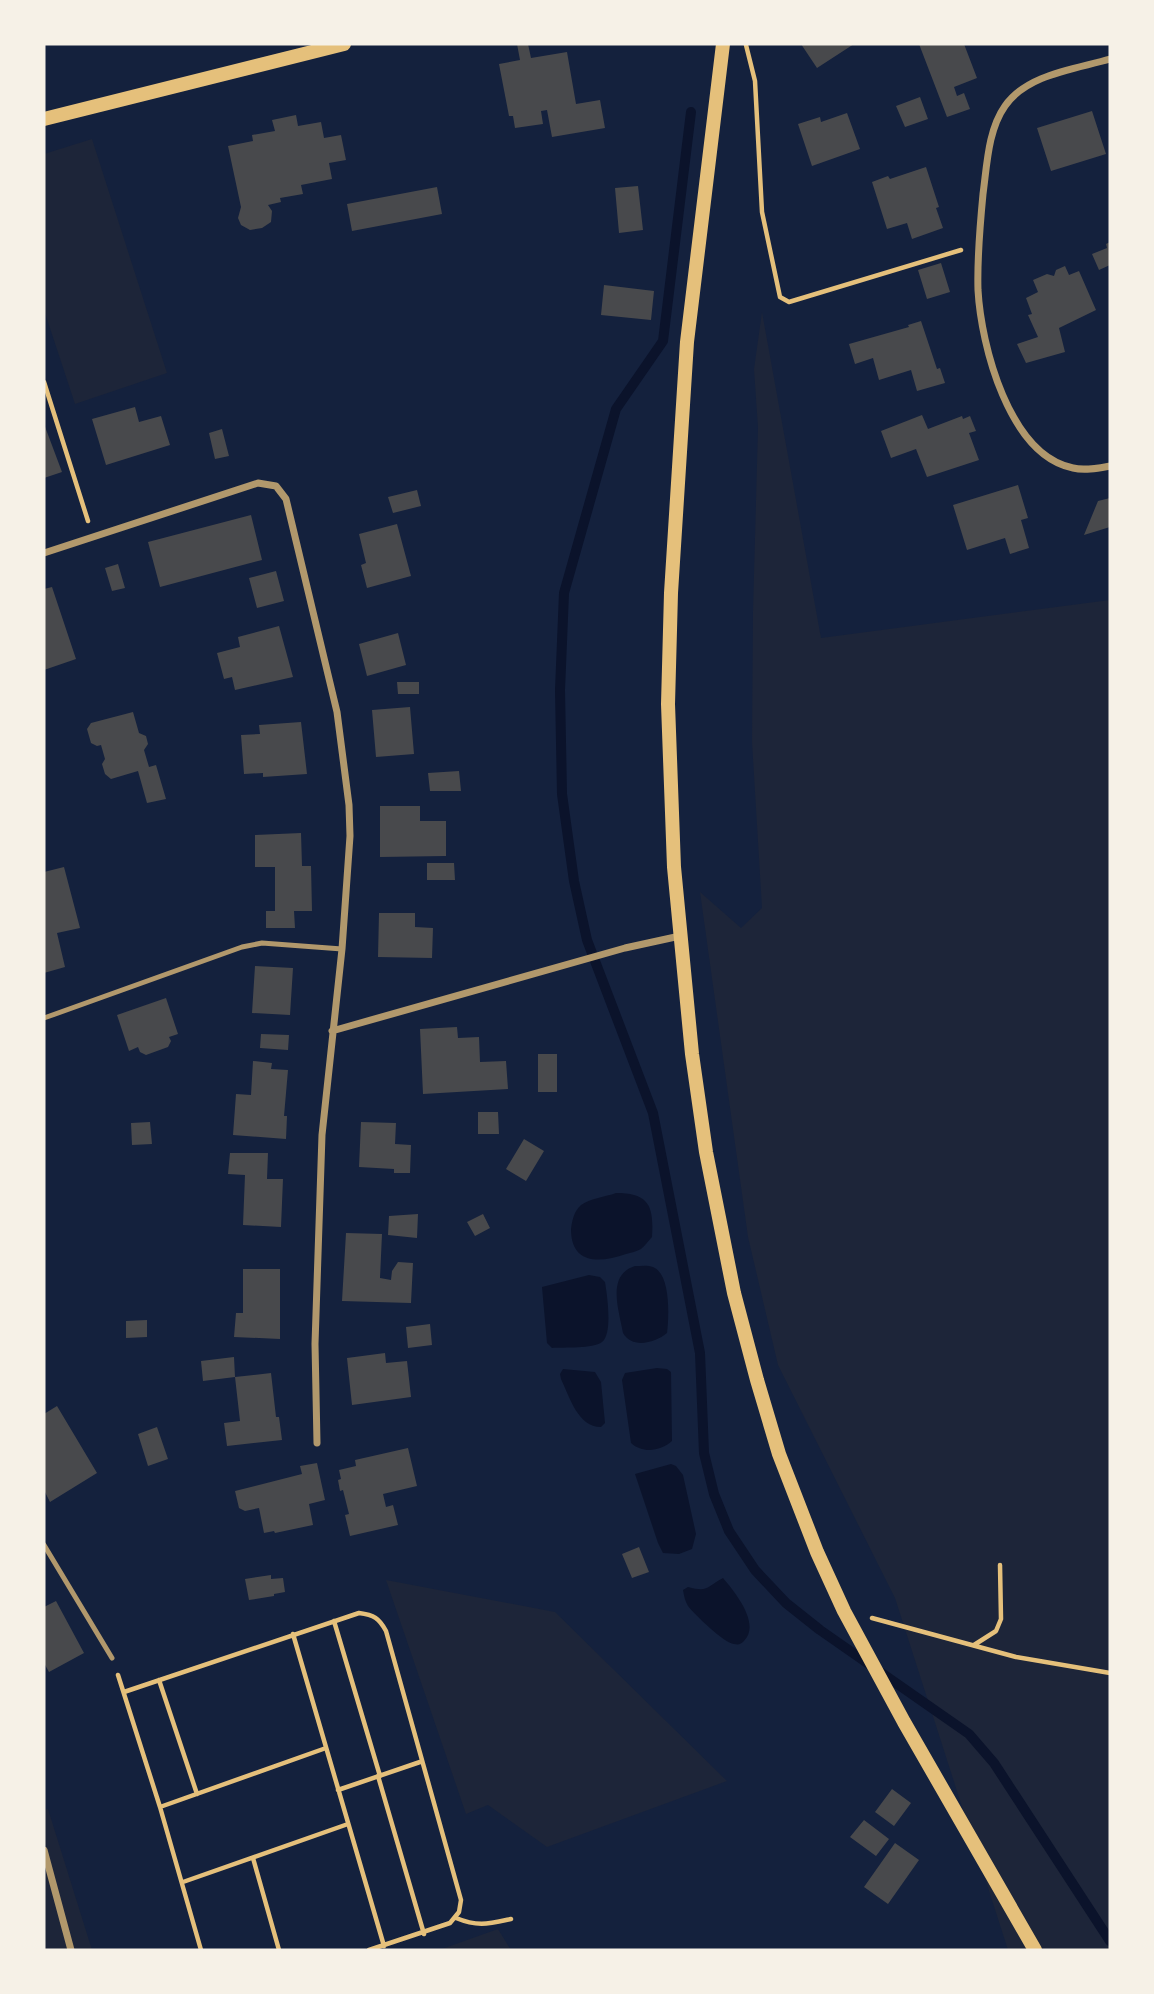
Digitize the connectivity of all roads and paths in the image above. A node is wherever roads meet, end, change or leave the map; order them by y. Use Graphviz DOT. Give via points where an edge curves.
graph roads {
  1 [pos="344,44"];
  2 [pos="723,44"];
  3 [pos="746,44"];
  4 [pos="1110,59"];
  5 [pos="44,119"];
  6 [pos="979,244"];
  7 [pos="44,382"];
  8 [pos="1110,466"];
  9 [pos="93,537"];
  10 [pos="44,553"];
  11 [pos="680,936"];
  12 [pos="342,949"];
  13 [pos="44,1018"];
  14 [pos="332,1031"];
  15 [pos="317,1443"];
  16 [pos="44,1545"];
  17 [pos="1000,1565"];
  18 [pos="844,1611"];
  19 [pos="334,1621"];
  20 [pos="293,1634"];
  21 [pos="973,1645"];
  22 [pos="112,1658"];
  23 [pos="1110,1673"];
  24 [pos="159,1680"];
  25 [pos="124,1692"];
  26 [pos="326,1748"];
  27 [pos="421,1762"];
  28 [pos="379,1776"];
  29 [pos="338,1790"];
  30 [pos="197,1794"];
  31 [pos="160,1807"];
  32 [pos="348,1824"];
  33 [pos="44,1850"];
  34 [pos="253,1858"];
  35 [pos="183,1882"];
  36 [pos="456,1918"];
  37 [pos="511,1920"];
  38 [pos="424,1934"];
  39 [pos="384,1946"];
  40 [pos="71,1950"];
  41 [pos="201,1950"];
  42 [pos="279,1950"];
  43 [pos="369,1950"];
  44 [pos="1035,1950"];
  1 -- 5 [label="main road"];
  2 -- 11 [label="main road" via="687,342 671,593 668,704"];
  3 -- 6 [label="path" via="755,81 762,212 783,300 789,302"];
  4 -- 6 [label="street" via="1036,82 1005,105 988,157"];
  6 -- 8 [label="street" via="983,328 1010,409 1034,444 1059,463 1085,469"];
  7 -- 9 [label="path"];
  9 -- 10 [label="street"];
  9 -- 12 [label="street" via="258,483 282,491 337,712 346,775 350,836"];
  11 -- 14 [label="street"];
  11 -- 18 [label="main road" via="704,1139 734,1293 779,1454"];
  12 -- 13 [label="lane" via="262,943 242,947"];
  12 -- 14 [label="street"];
  14 -- 15 [label="street" via="318,1236"];
  16 -- 22 [label="lane"];
  17 -- 21 [label="path" via="1001,1619 996,1631"];
  18 -- 21 [label="path"];
  18 -- 44 [label="main road"];
  19 -- 20 [label="path"];
  19 -- 27 [label="path" via="359,1614 381,1622"];
  19 -- 28 [label="path"];
  20 -- 24 [label="path"];
  20 -- 26 [label="path"];
  21 -- 23 [label="path"];
  22 -- 25 [label="path"];
  24 -- 25 [label="path"];
  24 -- 30 [label="path"];
  25 -- 31 [label="path"];
  26 -- 29 [label="path"];
  26 -- 30 [label="path"];
  27 -- 28 [label="path"];
  27 -- 36 [label="path" via="460,1900"];
  28 -- 29 [label="path"];
  28 -- 38 [label="path"];
  29 -- 32 [label="path"];
  30 -- 31 [label="path"];
  31 -- 35 [label="path"];
  32 -- 34 [label="path"];
  32 -- 39 [label="path"];
  33 -- 40 [label="street"];
  34 -- 35 [label="path"];
  34 -- 42 [label="path"];
  35 -- 41 [label="path"];
  36 -- 37 [label="path" via="472,1925"];
  36 -- 38 [label="path"];
  38 -- 39 [label="path"];
  39 -- 43 [label="path"];
}
